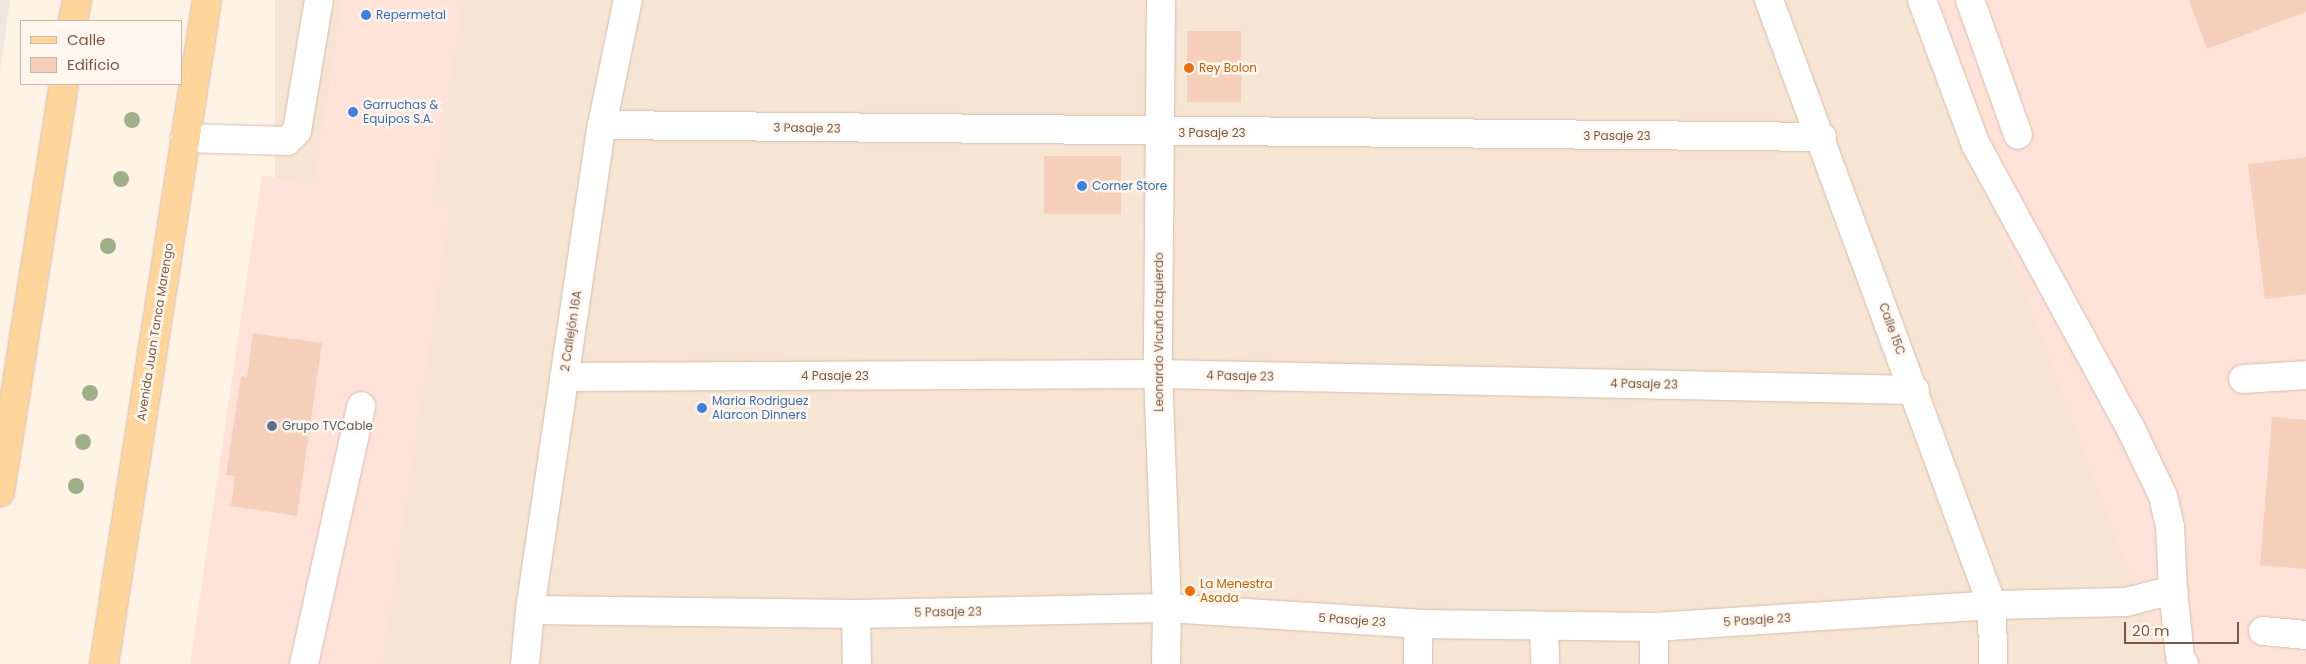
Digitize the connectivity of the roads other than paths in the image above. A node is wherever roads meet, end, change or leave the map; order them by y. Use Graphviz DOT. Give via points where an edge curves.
graph roads {
  1 [pos="77,0"];
  2 [pos="207,0"];
  3 [pos="319,0"];
  4 [pos="628,0"];
  5 [pos="1161,0"];
  6 [pos="1769,0"];
  7 [pos="1922,0"];
  8 [pos="1970,0"];
  9 [pos="73,20"];
  10 [pos="64,85"];
  11 [pos="602,125"];
  12 [pos="1158,133"];
  13 [pos="2018,135"];
  14 [pos="186,138"];
  15 [pos="1822,138"];
  16 [pos="1158,374"];
  17 [pos="2306,374"];
  18 [pos="564,377"];
  19 [pos="2243,378"];
  20 [pos="1915,390"];
  21 [pos="361,406"];
  22 [pos="0,492"];
  23 [pos="2173,590"];
  24 [pos="1992,605"];
  25 [pos="1167,608"];
  26 [pos="530,610"];
  27 [pos="856,614"];
  28 [pos="1418,624"];
  29 [pos="1544,626"];
  30 [pos="1654,627"];
  31 [pos="2263,631"];
  32 [pos="2306,635"];
  33 [pos="104,664"];
  34 [pos="304,664"];
  35 [pos="526,664"];
  36 [pos="857,664"];
  37 [pos="1166,664"];
  38 [pos="1418,664"];
  39 [pos="1545,664"];
  40 [pos="1654,664"];
  41 [pos="1993,664"];
  42 [pos="2184,664"];
  1 -- 9 [label="main road"];
  2 -- 14 [label="main road, Avenida Juan Tanca Marengo"];
  3 -- 14 [label="street" via="297,131 287,141"];
  4 -- 11 [label="street, 2 Callejón 16A"];
  5 -- 12 [label="street, Leonardo Vicuña Izquierdo"];
  6 -- 15 [label="street, Calle 15C"];
  7 -- 23 [label="street" via="1976,145 2131,429 2163,496 2170,527"];
  8 -- 13 [label="street"];
  10 -- 22 [label="main road"];
  11 -- 12 [label="street, 3 Pasaje 23"];
  11 -- 18 [label="street, 2 Callejón 16A"];
  12 -- 15 [label="street, 3 Pasaje 23"];
  12 -- 16 [label="street, Leonardo Vicuña Izquierdo"];
  14 -- 33 [label="main road, Avenida Juan Tanca Marengo"];
  15 -- 20 [label="street, Calle 15C"];
  16 -- 18 [label="street, 4 Pasaje 23"];
  16 -- 20 [label="street, 4 Pasaje 23"];
  16 -- 25 [label="street, Leonardo Vicuña Izquierdo"];
  17 -- 19 [label="street"];
  18 -- 26 [label="street, 2 Callejón 16A"];
  20 -- 24 [label="street, Calle 15C"];
  21 -- 34 [label="street"];
  23 -- 24 [label="street, 5 Pasaje 23" via="2126,602"];
  23 -- 42 [label="street" via="2180,657"];
  24 -- 30 [label="street, 5 Pasaje 23"];
  24 -- 41 [label="street, Calle 15C"];
  25 -- 27 [label="street, 5 Pasaje 23"];
  25 -- 28 [label="street, 5 Pasaje 23"];
  25 -- 37 [label="street, Leonardo Vicuña Izquierdo"];
  26 -- 27 [label="street, 5 Pasaje 23"];
  26 -- 35 [label="street, 2 Callejón 16A"];
  27 -- 36 [label="street"];
  28 -- 29 [label="street, 5 Pasaje 23"];
  28 -- 38 [label="street"];
  29 -- 30 [label="street, 5 Pasaje 23"];
  29 -- 39 [label="street"];
  30 -- 40 [label="street"];
  31 -- 32 [label="street"];
}
